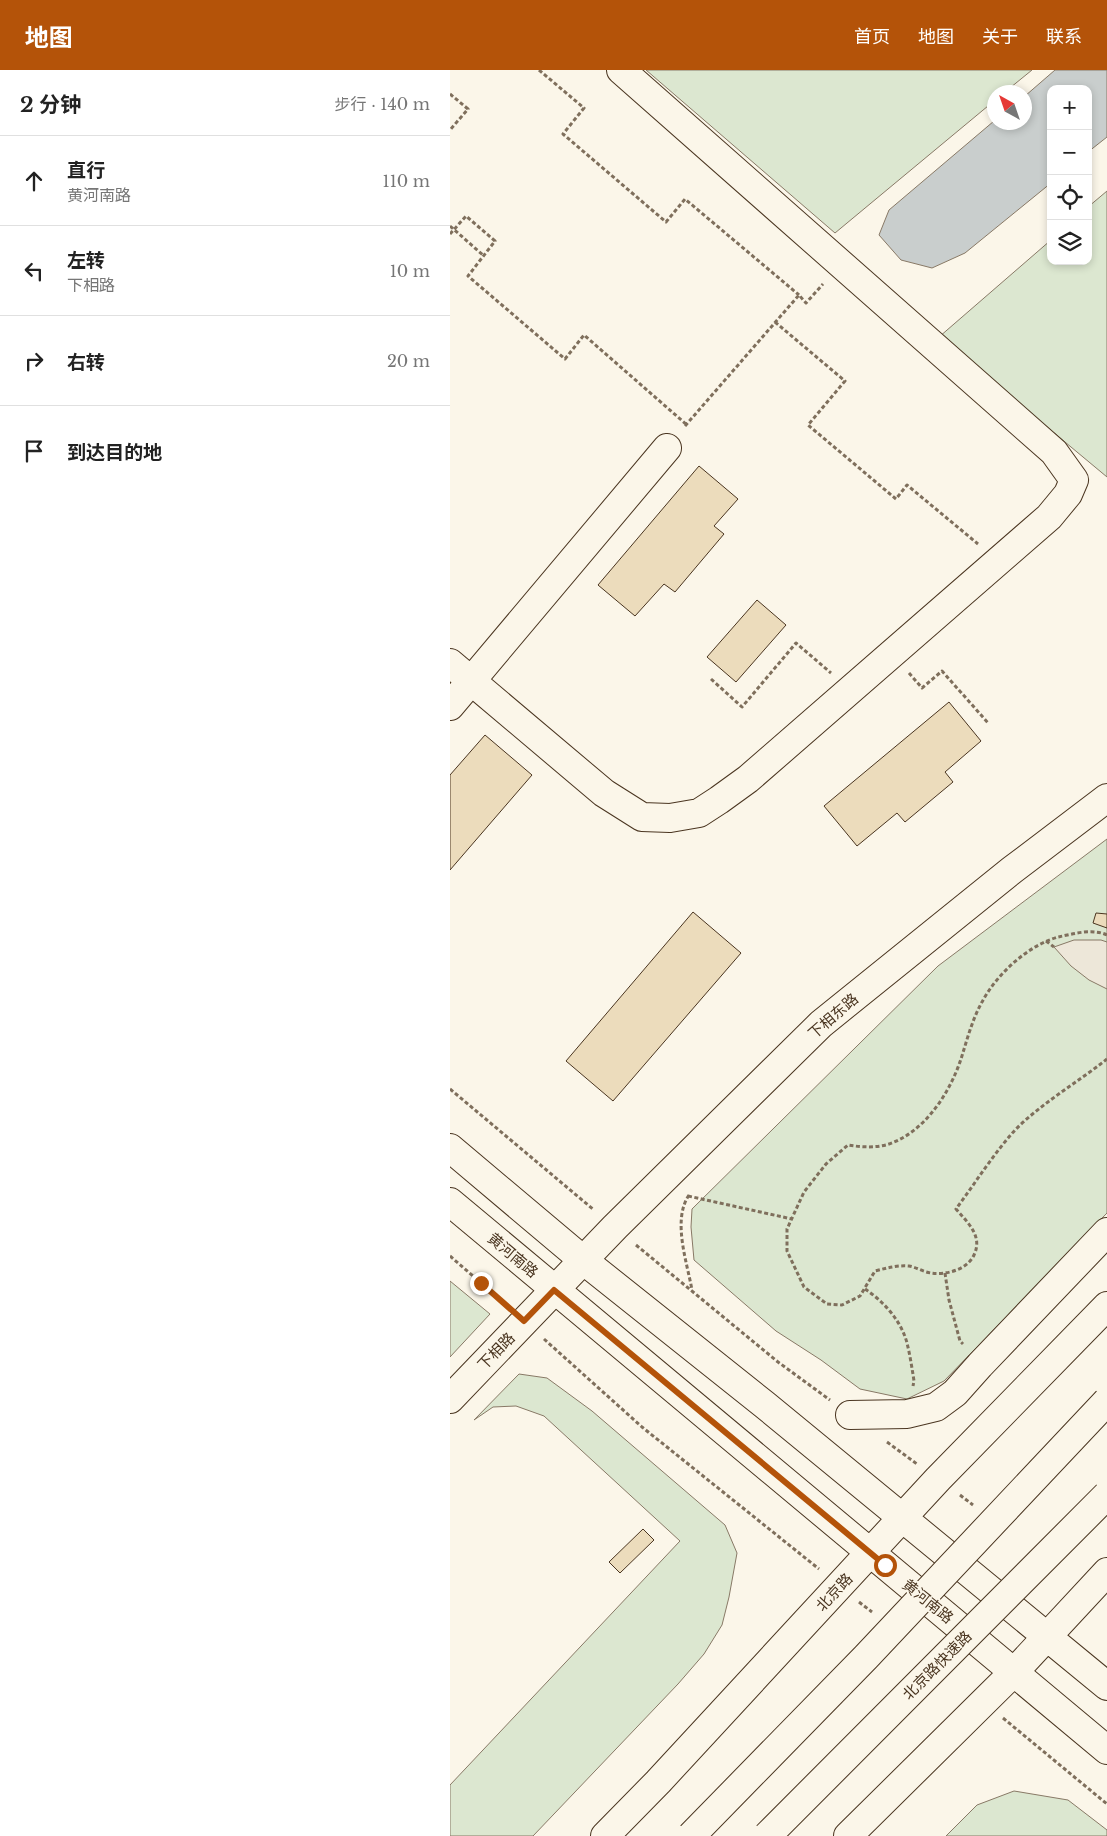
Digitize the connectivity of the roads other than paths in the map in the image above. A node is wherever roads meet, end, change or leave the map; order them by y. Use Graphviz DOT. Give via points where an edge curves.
graph roads {
  1 [pos="621,70"];
  2 [pos="667,448"];
  3 [pos="450,663"];
  4 [pos="471,681"];
  5 [pos="450,706"];
  6 [pos="1107,798"];
  7 [pos="450,1148"];
  8 [pos="450,1202"];
  9 [pos="1107,1232"];
  10 [pos="583,1260"];
  11 [pos="554,1290"];
  12 [pos="1107,1306"];
  13 [pos="450,1399"];
  14 [pos="1107,1401"];
  15 [pos="850,1415"];
  16 [pos="1107,1494"];
  17 [pos="903,1518"];
  18 [pos="870,1553"];
  19 [pos="1107,1572"];
  20 [pos="1047,1636"];
  21 [pos="1014,1671"];
  22 [pos="1107,1686"];
  23 [pos="1107,1750"];
  24 [pos="604,1836"];
  25 [pos="691,1836"];
  26 [pos="767,1836"];
  27 [pos="848,1836"];
  1 -- 4 [label="main road" via="1054,452 1074,480 1068,494 1049,517 748,779 699,813 670,818 642,817 604,793"];
  2 -- 4 [label="main road"];
  3 -- 4 [label="main road"];
  4 -- 5 [label="main road"];
  6 -- 10 [label="main road, 下相东路" via="821,1024"];
  7 -- 10 [label="main road"];
  8 -- 11 [label="main road, 黄河南路"];
  9 -- 15 [label="main road" via="956,1394 936,1407 907,1414"];
  10 -- 11 [label="main road, 下相路"];
  10 -- 17 [label="main road"];
  11 -- 13 [label="main road, 下相路"];
  11 -- 18 [label="main road, 黄河南路"];
  12 -- 17 [label="main road, 北京路"];
  14 -- 25 [label="main road, bridge" via="866,1657"];
  16 -- 26 [label="main road, 北京路快速路, bridge"];
  17 -- 18 [label="main road, 北京路"];
  17 -- 20 [label="main road"];
  18 -- 21 [label="main road, 黄河南路"];
  18 -- 24 [label="main road, 北京路"];
  19 -- 20 [label="main road"];
  20 -- 21 [label="main road"];
  20 -- 22 [label="main road"];
  21 -- 23 [label="main road, 黄河南路"];
  21 -- 27 [label="main road"];
}
